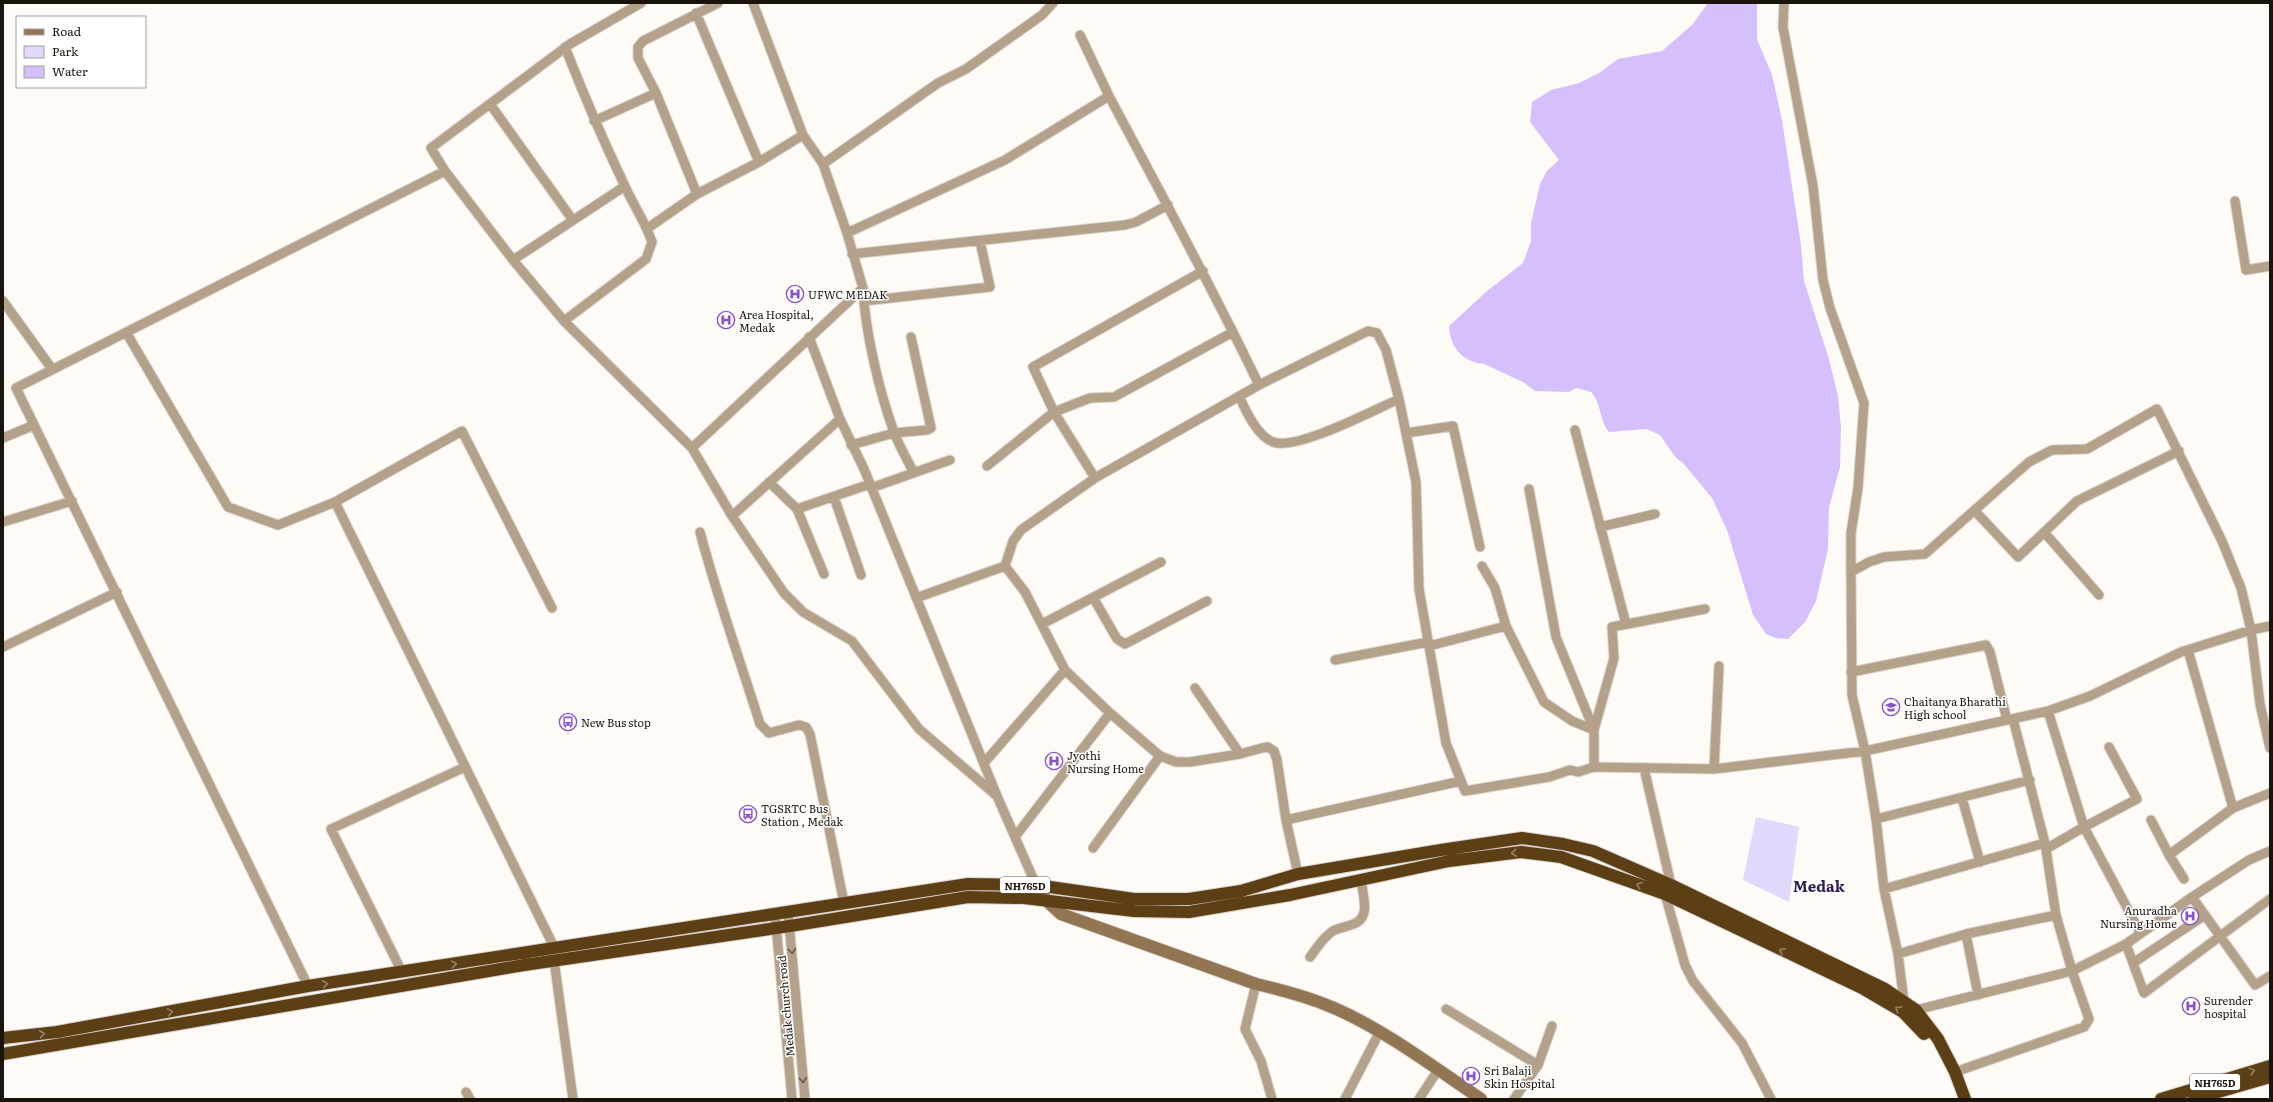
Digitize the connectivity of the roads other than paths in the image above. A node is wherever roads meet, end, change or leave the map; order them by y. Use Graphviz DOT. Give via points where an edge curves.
graph roads {
  1 [pos="641,3"];
  2 [pos="718,3"];
  3 [pos="753,3"];
  4 [pos="1053,3"];
  5 [pos="1784,3"];
  6 [pos="696,13"];
  7 [pos="1080,35"];
  8 [pos="565,47"];
  9 [pos="656,93"];
  10 [pos="1109,96"];
  11 [pos="490,104"];
  12 [pos="594,121"];
  13 [pos="803,135"];
  14 [pos="759,162"];
  15 [pos="823,164"];
  16 [pos="445,171"];
  17 [pos="624,186"];
  18 [pos="697,194"];
  19 [pos="2235,201"];
  20 [pos="1168,206"];
  21 [pos="572,219"];
  22 [pos="648,228"];
  23 [pos="847,233"];
  24 [pos="980,241"];
  25 [pos="852,254"];
  26 [pos="513,260"];
  27 [pos="2270,266"];
  28 [pos="1203,271"];
  29 [pos="864,288"];
  30 [pos="3,301"];
  31 [pos="864,301"];
  32 [pos="564,321"];
  33 [pos="1231,328"];
  34 [pos="126,332"];
  35 [pos="809,337"];
  36 [pos="911,337"];
  37 [pos="52,369"];
  38 [pos="1259,385"];
  39 [pos="1239,396"];
  40 [pos="1399,399"];
  41 [pos="1054,412"];
  42 [pos="840,419"];
  43 [pos="34,425"];
  44 [pos="1575,430"];
  45 [pos="894,433"];
  46 [pos="1406,433"];
  47 [pos="3,438"];
  48 [pos="851,445"];
  49 [pos="692,448"];
  50 [pos="2179,451"];
  51 [pos="950,460"];
  52 [pos="987,466"];
  53 [pos="914,473"];
  54 [pos="1095,478"];
  55 [pos="769,482"];
  56 [pos="871,486"];
  57 [pos="1529,489"];
  58 [pos="834,497"];
  59 [pos="72,501"];
  60 [pos="335,502"];
  61 [pos="797,509"];
  62 [pos="1976,511"];
  63 [pos="1656,514"];
  64 [pos="732,516"];
  65 [pos="3,522"];
  66 [pos="1600,527"];
  67 [pos="700,532"];
  68 [pos="2044,532"];
  69 [pos="1480,547"];
  70 [pos="1161,562"];
  71 [pos="1005,566"];
  72 [pos="1482,566"];
  73 [pos="1851,572"];
  74 [pos="824,574"];
  75 [pos="861,575"];
  76 [pos="116,592"];
  77 [pos="2099,595"];
  78 [pos="916,598"];
  79 [pos="1094,598"];
  80 [pos="1207,601"];
  81 [pos="552,608"];
  82 [pos="1705,610"];
  83 [pos="1042,624"];
  84 [pos="1626,624"];
  85 [pos="1506,626"];
  86 [pos="2270,626"];
  87 [pos="2251,630"];
  88 [pos="1428,642"];
  89 [pos="3,647"];
  90 [pos="2188,650"];
  91 [pos="1335,660"];
  92 [pos="1719,666"];
  93 [pos="1065,670"];
  94 [pos="1851,672"];
  95 [pos="1196,688"];
  96 [pos="2048,711"];
  97 [pos="2266,712"];
  98 [pos="1110,713"];
  99 [pos="2010,720"];
  100 [pos="1594,730"];
  101 [pos="2109,747"];
  102 [pos="2270,748"];
  103 [pos="1865,751"];
  104 [pos="1240,754"];
  105 [pos="1160,756"];
  106 [pos="984,763"];
  107 [pos="1594,767"];
  108 [pos="465,768"];
  109 [pos="1644,768"];
  110 [pos="1714,769"];
  111 [pos="2030,780"];
  112 [pos="1461,781"];
  113 [pos="2270,793"];
  114 [pos="997,796"];
  115 [pos="1962,798"];
  116 [pos="2233,808"];
  117 [pos="1876,819"];
  118 [pos="1286,820"];
  119 [pos="2151,820"];
  120 [pos="2084,827"];
  121 [pos="1015,836"];
  122 [pos="2045,846"];
  123 [pos="1093,848"];
  124 [pos="2270,851"];
  125 [pos="2169,855"];
  126 [pos="1980,862"];
  127 [pos="1298,874"];
  128 [pos="2184,879"];
  129 [pos="1361,880"];
  130 [pos="1036,885"];
  131 [pos="1884,889"];
  132 [pos="1668,890"];
  133 [pos="2192,897"];
  134 [pos="2270,899"];
  135 [pos="1047,901"];
  136 [pos="844,903"];
  137 [pos="788,912"];
  138 [pos="775,914"];
  139 [pos="2056,915"];
  140 [pos="2205,915"];
  141 [pos="790,926"];
  142 [pos="777,927"];
  143 [pos="2140,932"];
  144 [pos="1966,934"];
  145 [pos="2221,936"];
  146 [pos="2126,944"];
  147 [pos="554,947"];
  148 [pos="1898,954"];
  149 [pos="1310,957"];
  150 [pos="554,960"];
  151 [pos="2132,963"];
  152 [pos="2072,971"];
  153 [pos="402,972"];
  154 [pos="2270,976"];
  155 [pos="1256,984"];
  156 [pos="308,986"];
  157 [pos="1978,996"];
  158 [pos="1904,1002"];
  159 [pos="1446,1009"];
  160 [pos="1916,1010"];
  161 [pos="1552,1026"];
  162 [pos="1379,1032"];
  163 [pos="3,1038"];
  164 [pos="3,1054"];
  165 [pos="1538,1064"];
  166 [pos="2270,1066"];
  167 [pos="1438,1070"];
  168 [pos="1955,1072"];
  169 [pos="2270,1077"];
  170 [pos="572,1099"];
  171 [pos="792,1099"];
  172 [pos="805,1099"];
  173 [pos="1272,1099"];
  174 [pos="1345,1099"];
  175 [pos="1419,1099"];
  176 [pos="1481,1099"];
  177 [pos="1514,1099"];
  178 [pos="1771,1099"];
  179 [pos="1956,1099"];
  180 [pos="1965,1099"];
  181 [pos="2161,1099"];
  182 [pos="2194,1099"];
  1 -- 8 [label="street"];
  2 -- 6 [label="street"];
  3 -- 13 [label="street"];
  4 -- 15 [label="street" via="1042,15 966,69 938,83"];
  5 -- 73 [label="street" via="1783,27 1813,186 1823,280 1830,308 1864,403 1858,488 1851,533"];
  6 -- 9 [label="street" via="642,41 638,48 638,58"];
  6 -- 14 [label="street"];
  7 -- 10 [label="street"];
  8 -- 11 [label="street"];
  8 -- 12 [label="street"];
  9 -- 12 [label="street"];
  9 -- 18 [label="street"];
  10 -- 20 [label="street"];
  10 -- 23 [label="street" via="1004,160"];
  11 -- 16 [label="street" via="431,148"];
  11 -- 21 [label="street"];
  12 -- 17 [label="street"];
  13 -- 14 [label="street"];
  13 -- 15 [label="street"];
  14 -- 18 [label="street"];
  15 -- 23 [label="street"];
  16 -- 26 [label="street"];
  16 -- 34 [label="street"];
  17 -- 21 [label="street"];
  17 -- 22 [label="street"];
  18 -- 22 [label="street"];
  19 -- 27 [label="street" via="2246,270"];
  20 -- 24 [label="street" via="1125,225"];
  20 -- 28 [label="street"];
  21 -- 26 [label="street"];
  22 -- 32 [label="street" via="652,242 646,259"];
  23 -- 25 [label="street"];
  24 -- 25 [label="street"];
  24 -- 31 [label="street" via="990,287"];
  25 -- 29 [label="street"];
  26 -- 32 [label="street"];
  28 -- 33 [label="street"];
  28 -- 41 [label="street" via="1033,367"];
  29 -- 31 [label="street"];
  29 -- 35 [label="street"];
  30 -- 37 [label="street"];
  31 -- 45 [label="street" via="873,350"];
  32 -- 49 [label="street"];
  33 -- 38 [label="street"];
  33 -- 41 [label="street" via="1233,332 1114,397 1090,398"];
  34 -- 37 [label="street"];
  34 -- 60 [label="street" via="228,507 278,525"];
  35 -- 42 [label="street"];
  35 -- 49 [label="street"];
  36 -- 45 [label="street" via="931,428"];
  37 -- 43 [label="street" via="16,388"];
  38 -- 39 [label="street"];
  38 -- 40 [label="street" via="1368,331 1377,333 1386,350"];
  39 -- 40 [label="street" via="1252,421 1262,433 1272,442 1282,444 1311,439"];
  39 -- 54 [label="street"];
  40 -- 46 [label="street"];
  41 -- 52 [label="street"];
  41 -- 54 [label="street"];
  42 -- 48 [label="street"];
  42 -- 55 [label="street"];
  43 -- 47 [label="street"];
  43 -- 59 [label="street"];
  44 -- 66 [label="street"];
  45 -- 48 [label="street"];
  45 -- 53 [label="street"];
  46 -- 69 [label="street" via="1453,426"];
  46 -- 88 [label="street" via="1416,482 1418,583"];
  48 -- 56 [label="street"];
  49 -- 64 [label="street"];
  50 -- 62 [label="street" via="2157,409 2087,449 2052,450 2029,462"];
  50 -- 68 [label="street" via="2076,501"];
  50 -- 87 [label="street" via="2242,588"];
  51 -- 53 [label="street"];
  53 -- 56 [label="street"];
  54 -- 71 [label="street" via="1021,530 1013,541"];
  55 -- 61 [label="street"];
  55 -- 64 [label="street"];
  56 -- 58 [label="street"];
  56 -- 78 [label="street"];
  57 -- 100 [label="street" via="1556,637"];
  58 -- 61 [label="street"];
  58 -- 75 [label="street"];
  59 -- 65 [label="street"];
  59 -- 76 [label="street"];
  60 -- 81 [label="street" via="462,430"];
  60 -- 108 [label="street"];
  61 -- 74 [label="street"];
  62 -- 68 [label="street" via="2018,557"];
  62 -- 73 [label="street" via="1925,554 1884,557"];
  63 -- 66 [label="street"];
  64 -- 114 [label="street" via="793,603 803,612 852,641 919,729"];
  66 -- 84 [label="street"];
  67 -- 136 [label="street" via="715,587 730,625 760,724 769,733 800,725 806,727 814,742"];
  68 -- 77 [label="street"];
  70 -- 79 [label="street"];
  71 -- 78 [label="street"];
  71 -- 83 [label="street" via="1025,592"];
  72 -- 85 [label="street" via="1495,588"];
  73 -- 94 [label="street"];
  76 -- 89 [label="street"];
  76 -- 156 [label="street"];
  78 -- 106 [label="street"];
  79 -- 80 [label="street" via="1117,639 1125,644"];
  79 -- 83 [label="street"];
  82 -- 84 [label="street"];
  83 -- 93 [label="street"];
  84 -- 100 [label="street" via="1612,627 1614,658"];
  85 -- 88 [label="street" via="1433,645"];
  85 -- 100 [label="street" via="1544,702 1572,720"];
  86 -- 87 [label="street"];
  87 -- 90 [label="street"];
  87 -- 97 [label="street"];
  88 -- 91 [label="street"];
  88 -- 112 [label="street" via="1446,743"];
  90 -- 96 [label="street" via="2090,696"];
  90 -- 116 [label="street"];
  92 -- 110 [label="street"];
  93 -- 98 [label="street"];
  93 -- 106 [label="street"];
  94 -- 99 [label="street" via="1986,645"];
  94 -- 103 [label="street" via="1852,695"];
  95 -- 104 [label="street"];
  96 -- 99 [label="street"];
  96 -- 120 [label="street"];
  97 -- 102 [label="street"];
  98 -- 105 [label="street"];
  98 -- 121 [label="street"];
  99 -- 103 [label="street"];
  99 -- 111 [label="street"];
  100 -- 107 [label="street"];
  101 -- 120 [label="street" via="2137,800"];
  103 -- 110 [label="street"];
  103 -- 117 [label="street"];
  104 -- 105 [label="street" via="1190,762 1176,762"];
  104 -- 118 [label="street" via="1262,748 1274,751"];
  105 -- 123 [label="street"];
  106 -- 114 [label="street"];
  107 -- 109 [label="street"];
  107 -- 112 [label="street" via="1465,791"];
  108 -- 147 [label="street"];
  108 -- 153 [label="street" via="332,829"];
  109 -- 110 [label="street"];
  109 -- 132 [label="street"];
  111 -- 115 [label="street"];
  111 -- 122 [label="street"];
  112 -- 118 [label="street"];
  113 -- 116 [label="street"];
  114 -- 121 [label="street"];
  115 -- 117 [label="street"];
  115 -- 126 [label="street"];
  116 -- 125 [label="street"];
  117 -- 131 [label="street"];
  118 -- 127 [label="street"];
  119 -- 125 [label="street"];
  120 -- 122 [label="street"];
  120 -- 143 [label="street"];
  121 -- 130 [label="street"];
  122 -- 126 [label="street"];
  122 -- 139 [label="street"];
  124 -- 133 [label="street" via="2250,860"];
  125 -- 128 [label="street"];
  126 -- 131 [label="street"];
  127 -- 130 [label="highway, NH765D" via="1241,890 1189,899 1134,899"];
  127 -- 132 [label="highway, NH765D" via="1522,838 1593,851"];
  132 -- 129 [label="highway, NH765D, one-way" via="1561,857 1521,852 1449,861"];
  129 -- 135 [label="highway, NH765D" via="1189,912 1134,911"];
  129 -- 149 [label="street" via="1365,912 1362,919 1352,925 1333,930"];
  130 -- 135 [label="street"];
  130 -- 136 [label="highway, NH765D" via="968,884"];
  131 -- 148 [label="street"];
  132 -- 158 [label="highway, NH765D" via="1885,989"];
  132 -- 178 [label="street" via="1685,966 1693,981 1742,1043"];
  179 -- 132 [label="highway, NH765D, one-way" via="1948,1070 1914,1021 1903,1012 1862,988"];
  133 -- 140 [label="street"];
  133 -- 143 [label="street"];
  134 -- 145 [label="street"];
  135 -- 141 [label="highway, NH765D" via="968,897"];
  135 -- 155 [label="street" via="1061,914"];
  136 -- 137 [label="highway, NH765D"];
  137 -- 138 [label="highway, NH765D"];
  137 -- 141 [label="street, Medak church road"];
  138 -- 142 [label="street, Medak church road"];
  138 -- 147 [label="highway, NH765D"];
  139 -- 144 [label="street"];
  139 -- 152 [label="street"];
  140 -- 145 [label="street"];
  140 -- 151 [label="street"];
  141 -- 142 [label="highway, NH765D"];
  141 -- 172 [label="street, Medak church road, one-way"];
  142 -- 150 [label="highway, NH765D"];
  142 -- 171 [label="street, Medak church road"];
  143 -- 146 [label="street"];
  144 -- 148 [label="street"];
  144 -- 157 [label="street"];
  145 -- 151 [label="street" via="2144,994"];
  145 -- 154 [label="street" via="2255,985"];
  146 -- 151 [label="street"];
  146 -- 152 [label="street"];
  153 -- 147 [label="highway, NH765D, one-way"];
  148 -- 158 [label="street"];
  150 -- 164 [label="highway, NH765D"];
  150 -- 170 [label="street"];
  152 -- 157 [label="street"];
  152 -- 168 [label="street" via="2089,1018 2084,1027"];
  156 -- 153 [label="highway, NH765D, one-way"];
  155 -- 162 [label="street" via="1283,990 1334,1008"];
  155 -- 173 [label="street" via="1245,1029 1261,1062"];
  163 -- 156 [label="highway, NH765D, one-way" via="56,1032"];
  157 -- 160 [label="street"];
  158 -- 160 [label="highway, NH765D"];
  159 -- 165 [label="street"];
  160 -- 168 [label="highway, NH765D" via="1938,1039"];
  161 -- 165 [label="street"];
  162 -- 167 [label="street"];
  162 -- 174 [label="street"];
  165 -- 177 [label="street"];
  181 -- 166 [label="highway, NH765D, one-way"];
  167 -- 175 [label="street"];
  167 -- 176 [label="street"];
  168 -- 180 [label="highway, NH765D"];
  169 -- 182 [label="highway, NH765D"];
}
